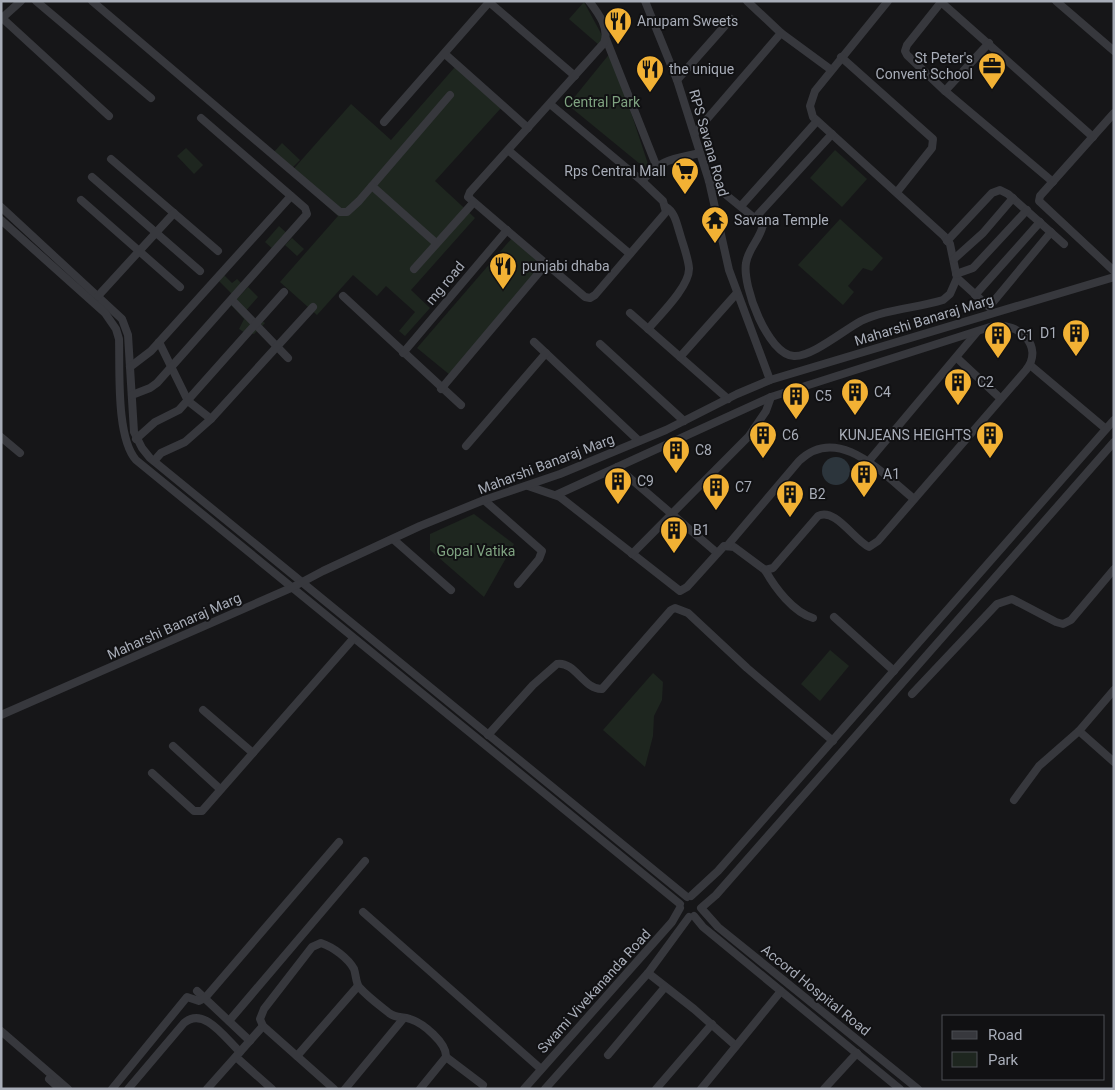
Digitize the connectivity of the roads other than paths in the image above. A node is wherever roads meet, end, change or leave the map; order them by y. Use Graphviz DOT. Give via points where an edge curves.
graph roads {
  1 [pos="21,1"];
  2 [pos="36,1"];
  3 [pos="92,1"];
  4 [pos="589,1"];
  5 [pos="645,1"];
  6 [pos="747,1"];
  7 [pos="888,1"];
  8 [pos="489,2"];
  9 [pos="942,2"];
  10 [pos="1062,3"];
  11 [pos="2,18"];
  12 [pos="731,19"];
  13 [pos="781,33"];
  14 [pos="606,39"];
  15 [pos="989,43"];
  16 [pos="1114,51"];
  17 [pos="445,54"];
  18 [pos="841,57"];
  19 [pos="830,70"];
  20 [pos="575,76"];
  21 [pos="677,80"];
  22 [pos="945,91"];
  23 [pos="450,95"];
  24 [pos="151,98"];
  25 [pos="550,104"];
  26 [pos="1114,113"];
  27 [pos="109,116"];
  28 [pos="201,118"];
  29 [pos="817,121"];
  30 [pos="384,122"];
  31 [pos="528,128"];
  32 [pos="694,134"];
  33 [pos="832,134"];
  34 [pos="1093,137"];
  35 [pos="508,150"];
  36 [pos="700,153"];
  37 [pos="111,159"];
  38 [pos="656,165"];
  39 [pos="92,177"];
  40 [pos="642,181"];
  41 [pos="709,181"];
  42 [pos="1053,182"];
  43 [pos="372,186"];
  44 [pos="897,192"];
  45 [pos="291,196"];
  46 [pos="1013,198"];
  47 [pos="81,200"];
  48 [pos="473,203"];
  49 [pos="1,206"];
  50 [pos="741,206"];
  51 [pos="666,207"];
  52 [pos="1026,210"];
  53 [pos="174,214"];
  54 [pos="755,218"];
  55 [pos="1,220"];
  56 [pos="1040,222"];
  57 [pos="507,230"];
  58 [pos="1051,232"];
  59 [pos="156,233"];
  60 [pos="948,241"];
  61 [pos="436,244"];
  62 [pos="1064,244"];
  63 [pos="218,251"];
  64 [pos="140,252"];
  65 [pos="630,254"];
  66 [pos="954,259"];
  67 [pos="547,263"];
  68 [pos="414,268"];
  69 [pos="200,271"];
  70 [pos="1114,271"];
  71 [pos="957,276"];
  72 [pos="1114,276"];
  73 [pos="180,287"];
  74 [pos="284,292"];
  75 [pos="737,293"];
  76 [pos="975,295"];
  77 [pos="98,296"];
  78 [pos="343,296"];
  79 [pos="232,300"];
  80 [pos="313,307"];
  81 [pos="630,312"];
  82 [pos="256,324"];
  83 [pos="648,329"];
  84 [pos="977,332"];
  85 [pos="159,342"];
  86 [pos="534,342"];
  87 [pos="600,344"];
  88 [pos="276,347"];
  89 [pos="403,353"];
  90 [pos="546,353"];
  91 [pos="680,356"];
  92 [pos="288,358"];
  93 [pos="957,358"];
  94 [pos="1030,364"];
  95 [pos="130,367"];
  96 [pos="170,368"];
  97 [pos="770,380"];
  98 [pos="441,388"];
  99 [pos="132,395"];
  100 [pos="772,397"];
  101 [pos="1000,398"];
  102 [pos="728,399"];
  103 [pos="188,401"];
  104 [pos="460,405"];
  105 [pos="211,420"];
  106 [pos="1114,420"];
  107 [pos="684,421"];
  108 [pos="1106,429"];
  109 [pos="1,437"];
  110 [pos="136,439"];
  111 [pos="639,441"];
  112 [pos="1114,442"];
  113 [pos="466,446"];
  114 [pos="20,453"];
  115 [pos="154,461"];
  116 [pos="868,462"];
  117 [pos="617,467"];
  118 [pos="528,486"];
  119 [pos="556,495"];
  120 [pos="914,499"];
  121 [pos="484,500"];
  122 [pos="670,514"];
  123 [pos="393,539"];
  124 [pos="727,546"];
  125 [pos="716,552"];
  126 [pos="632,554"];
  127 [pos="1114,569"];
  128 [pos="765,570"];
  129 [pos="301,583"];
  130 [pos="518,584"];
  131 [pos="291,588"];
  132 [pos="451,590"];
  133 [pos="834,617"];
  134 [pos="813,618"];
  135 [pos="353,639"];
  136 [pos="894,671"];
  137 [pos="1114,690"];
  138 [pos="912,694"];
  139 [pos="203,710"];
  140 [pos="1,715"];
  141 [pos="1079,731"];
  142 [pos="488,735"];
  143 [pos="833,741"];
  144 [pos="173,746"];
  145 [pos="253,753"];
  146 [pos="1114,762"];
  147 [pos="152,773"];
  148 [pos="220,789"];
  149 [pos="1014,800"];
  150 [pos="339,842"];
  151 [pos="365,861"];
  152 [pos="689,896"];
  153 [pos="680,906"];
  154 [pos="701,908"];
  155 [pos="363,912"];
  156 [pos="691,916"];
  157 [pos="648,973"];
  158 [pos="358,986"];
  159 [pos="665,987"];
  160 [pos="197,991"];
  161 [pos="781,991"];
  162 [pos="205,998"];
  163 [pos="403,1020"];
  164 [pos="229,1021"];
  165 [pos="712,1024"];
  166 [pos="263,1026"];
  167 [pos="1,1031"];
  168 [pos="1,1038"];
  169 [pos="250,1040"];
  170 [pos="736,1046"];
  171 [pos="857,1053"];
  172 [pos="238,1054"];
  173 [pos="608,1055"];
  174 [pos="297,1056"];
  175 [pos="446,1056"];
  176 [pos="541,1069"];
  177 [pos="483,1085"];
  178 [pos="60,1089"];
  179 [pos="68,1089"];
  180 [pos="112,1089"];
  181 [pos="128,1089"];
  182 [pos="206,1089"];
  183 [pos="272,1089"];
  184 [pos="334,1089"];
  185 [pos="345,1089"];
  186 [pos="420,1089"];
  187 [pos="524,1089"];
  188 [pos="545,1089"];
  189 [pos="656,1089"];
  190 [pos="701,1089"];
  191 [pos="824,1089"];
  192 [pos="900,1089"];
  193 [pos="918,1089"];
  1 -- 11 [label="street"];
  2 -- 24 [label="street"];
  3 -- 43 [label="street" via="340,212 350,210"];
  4 -- 14 [label="street" via="601,19"];
  5 -- 21 [label="street, RPS Savana Road"];
  6 -- 13 [label="street"];
  7 -- 18 [label="street"];
  8 -- 17 [label="street"];
  8 -- 20 [label="street"];
  9 -- 15 [label="street"];
  9 -- 22 [label="street" via="911,38 905,51 911,61"];
  10 -- 16 [label="street"];
  11 -- 27 [label="street"];
  12 -- 21 [label="street"];
  13 -- 19 [label="street"];
  13 -- 32 [label="street"];
  14 -- 20 [label="street"];
  14 -- 38 [label="street"];
  15 -- 22 [label="street"];
  15 -- 34 [label="street"];
  17 -- 30 [label="street"];
  17 -- 31 [label="street"];
  18 -- 19 [label="street"];
  18 -- 44 [label="street" via="933,139 932,148"];
  19 -- 29 [label="street" via="815,91 810,106"];
  20 -- 25 [label="street"];
  21 -- 32 [label="street, RPS Savana Road"];
  22 -- 42 [label="street"];
  23 -- 43 [label="street"];
  25 -- 31 [label="street"];
  25 -- 40 [label="street"];
  26 -- 34 [label="street"];
  28 -- 45 [label="street"];
  29 -- 33 [label="street"];
  29 -- 50 [label="street"];
  31 -- 35 [label="street"];
  32 -- 36 [label="street, RPS Savana Road"];
  33 -- 44 [label="street"];
  33 -- 54 [label="street"];
  34 -- 42 [label="street"];
  35 -- 48 [label="street" via="470,192 468,197"];
  35 -- 65 [label="street"];
  36 -- 38 [label="street"];
  36 -- 41 [label="street, RPS Savana Road"];
  37 -- 53 [label="street"];
  38 -- 40 [label="street"];
  39 -- 59 [label="street"];
  40 -- 51 [label="street"];
  41 -- 50 [label="street"];
  41 -- 75 [label="street, RPS Savana Road"];
  42 -- 70 [label="street" via="1040,196 1040,205"];
  43 -- 61 [label="street"];
  44 -- 60 [label="street"];
  45 -- 79 [label="street" via="305,208 306,217"];
  45 -- 85 [label="street"];
  46 -- 52 [label="street"];
  46 -- 60 [label="street" via="1000,190 992,193"];
  46 -- 66 [label="street" via="972,244"];
  47 -- 64 [label="street"];
  48 -- 57 [label="street"];
  48 -- 61 [label="street"];
  49 -- 77 [label="street"];
  50 -- 54 [label="street"];
  51 -- 65 [label="street" via="666,212"];
  51 -- 83 [label="street" via="676,222 689,274 681,289"];
  52 -- 56 [label="street"];
  52 -- 71 [label="street" via="973,268"];
  53 -- 59 [label="street"];
  53 -- 63 [label="street"];
  54 -- 71 [label="street" via="763,225 748,254 745,277 754,306 768,333 775,344 791,356 803,356 863,320 943,300 950,294"];
  55 -- 131 [label="street" via="105,313 116,329 124,438 130,454"];
  56 -- 58 [label="street"];
  56 -- 76 [label="street"];
  57 -- 67 [label="street"];
  57 -- 89 [label="street, mg road"];
  58 -- 62 [label="street"];
  58 -- 76 [label="street" via="989,307"];
  59 -- 64 [label="street"];
  59 -- 69 [label="street"];
  60 -- 66 [label="street"];
  61 -- 68 [label="street"];
  64 -- 73 [label="street"];
  64 -- 77 [label="street"];
  65 -- 67 [label="street" via="590,298"];
  66 -- 71 [label="street"];
  67 -- 98 [label="street"];
  71 -- 76 [label="street"];
  72 -- 97 [label="street, Maharshi Banaraj Marg"];
  74 -- 82 [label="street"];
  75 -- 91 [label="street"];
  75 -- 97 [label="street, RPS Savana Road"];
  77 -- 95 [label="street" via="126,327"];
  78 -- 89 [label="street"];
  79 -- 82 [label="street"];
  79 -- 96 [label="street"];
  80 -- 88 [label="street"];
  81 -- 83 [label="street"];
  82 -- 88 [label="street"];
  82 -- 103 [label="street"];
  83 -- 91 [label="street"];
  84 -- 93 [label="street"];
  84 -- 94 [label="street" via="1000,325 1016,330 1033,350"];
  84 -- 100 [label="street"];
  85 -- 95 [label="street"];
  85 -- 96 [label="street"];
  86 -- 90 [label="street"];
  87 -- 107 [label="street"];
  88 -- 92 [label="street"];
  88 -- 105 [label="street"];
  89 -- 98 [label="street"];
  90 -- 111 [label="street"];
  90 -- 113 [label="street"];
  91 -- 102 [label="street"];
  93 -- 101 [label="street"];
  93 -- 116 [label="street"];
  94 -- 101 [label="street"];
  94 -- 108 [label="street"];
  95 -- 99 [label="street"];
  96 -- 99 [label="street" via="150,388"];
  96 -- 103 [label="street"];
  97 -- 102 [label="street, Maharshi Banaraj Marg"];
  98 -- 104 [label="street"];
  99 -- 110 [label="street"];
  100 -- 117 [label="street"];
  100 -- 122 [label="street" via="748,436"];
  101 -- 120 [label="street"];
  102 -- 107 [label="street, Maharshi Banaraj Marg"];
  103 -- 105 [label="street"];
  103 -- 110 [label="street" via="179,410 155,422"];
  105 -- 115 [label="street" via="185,442 164,451"];
  106 -- 108 [label="street"];
  107 -- 111 [label="street, Maharshi Banaraj Marg"];
  108 -- 136 [label="street"];
  109 -- 114 [label="street"];
  110 -- 115 [label="street"];
  111 -- 118 [label="street, Maharshi Banaraj Marg"];
  112 -- 154 [label="street" via="716,895"];
  115 -- 129 [label="street"];
  116 -- 120 [label="street"];
  116 -- 124 [label="street" via="834,447 810,452"];
  117 -- 119 [label="street"];
  117 -- 122 [label="street"];
  118 -- 119 [label="street"];
  118 -- 121 [label="street, Maharshi Banaraj Marg"];
  119 -- 126 [label="street"];
  120 -- 128 [label="street" via="878,541 869,546 833,515 823,513 778,564"];
  121 -- 123 [label="street, Maharshi Banaraj Marg"];
  121 -- 130 [label="street" via="542,551"];
  122 -- 125 [label="street"];
  122 -- 126 [label="street"];
  123 -- 129 [label="street, Maharshi Banaraj Marg"];
  123 -- 132 [label="street"];
  124 -- 125 [label="street"];
  124 -- 128 [label="street" via="734,547"];
  125 -- 126 [label="street" via="680,591"];
  127 -- 138 [label="street" via="1071,620 1063,624 1012,599 997,604"];
  128 -- 134 [label="street" via="779,591"];
  129 -- 131 [label="street, Maharshi Banaraj Marg"];
  129 -- 142 [label="street"];
  131 -- 135 [label="street"];
  131 -- 140 [label="street, Maharshi Banaraj Marg"];
  133 -- 136 [label="street"];
  135 -- 145 [label="street"];
  135 -- 153 [label="street"];
  136 -- 143 [label="street"];
  137 -- 141 [label="street"];
  139 -- 145 [label="street"];
  141 -- 146 [label="street"];
  141 -- 149 [label="street" via="1049,756"];
  142 -- 143 [label="street" via="557,664 565,664 591,685 602,689 675,608 688,613"];
  142 -- 152 [label="street"];
  143 -- 152 [label="street" via="702,888"];
  144 -- 148 [label="street"];
  145 -- 148 [label="street"];
  147 -- 148 [label="street" via="198,812 206,808"];
  150 -- 162 [label="street"];
  151 -- 164 [label="street"];
  152 -- 153 [label="street"];
  152 -- 154 [label="street" via="698,900"];
  153 -- 156 [label="street" via="683,913"];
  153 -- 176 [label="street, Swami Vivekananda Road" via="672,922"];
  154 -- 156 [label="street"];
  154 -- 193 [label="street, Accord Hospital Road" via="718,927"];
  155 -- 176 [label="street"];
  156 -- 157 [label="street"];
  156 -- 161 [label="street"];
  157 -- 159 [label="street"];
  157 -- 188 [label="street"];
  158 -- 163 [label="street" via="389,1013"];
  158 -- 166 [label="street" via="348,961 328,945 317,943 264,1009 260,1018"];
  158 -- 174 [label="street"];
  159 -- 165 [label="street"];
  159 -- 173 [label="street"];
  160 -- 162 [label="street"];
  161 -- 170 [label="street"];
  161 -- 171 [label="street"];
  162 -- 164 [label="street"];
  162 -- 180 [label="street" via="199,1001 187,997"];
  163 -- 175 [label="street" via="414,1021 441,1041"];
  163 -- 185 [label="street"];
  164 -- 169 [label="street"];
  165 -- 170 [label="street"];
  165 -- 189 [label="street"];
  166 -- 169 [label="street"];
  166 -- 174 [label="street"];
  167 -- 179 [label="street"];
  168 -- 178 [label="street"];
  169 -- 172 [label="street"];
  170 -- 190 [label="street"];
  171 -- 191 [label="street"];
  171 -- 192 [label="street"];
  172 -- 181 [label="street" via="208,1021 193,1017 184,1023"];
  172 -- 182 [label="street"];
  172 -- 183 [label="street"];
  174 -- 184 [label="street"];
  175 -- 177 [label="street"];
  175 -- 186 [label="street"];
  176 -- 187 [label="street, Swami Vivekananda Road"];
}
